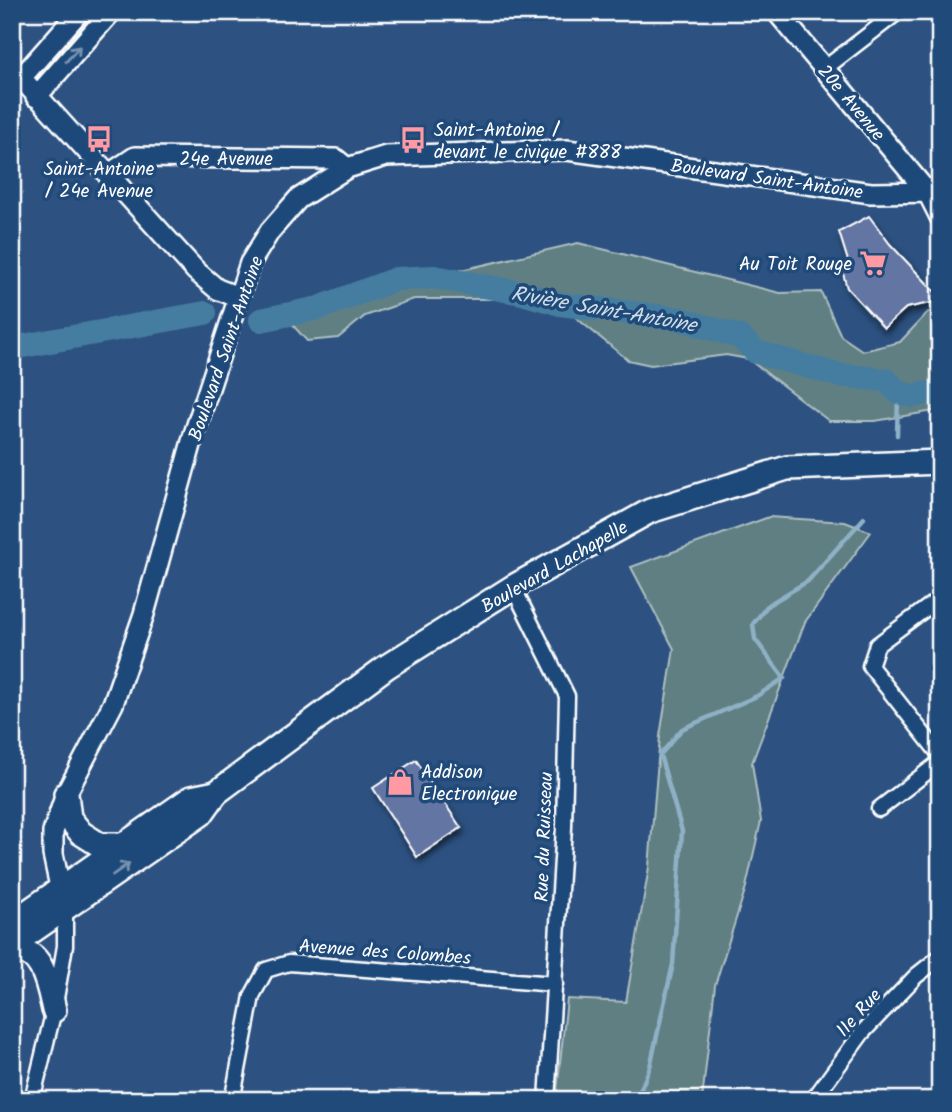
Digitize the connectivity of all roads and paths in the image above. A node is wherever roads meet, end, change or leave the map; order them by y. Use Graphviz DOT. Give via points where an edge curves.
graph roads {
  1 [pos="79,12"];
  2 [pos="111,12"];
  3 [pos="777,12"];
  4 [pos="898,12"];
  5 [pos="824,69"];
  6 [pos="16,73"];
  7 [pos="36,97"];
  8 [pos="347,168"];
  9 [pos="108,175"];
  10 [pos="936,195"];
  11 [pos="940,217"];
  12 [pos="239,297"];
  13 [pos="940,462"];
  14 [pos="513,587"];
  15 [pos="940,598"];
  16 [pos="940,755"];
  17 [pos="940,762"];
  18 [pos="216,793"];
  19 [pos="66,794"];
  20 [pos="879,809"];
  21 [pos="125,845"];
  22 [pos="63,898"];
  23 [pos="18,919"];
  24 [pos="12,945"];
  25 [pos="12,951"];
  26 [pos="940,957"];
  27 [pos="555,984"];
  28 [pos="54,1010"];
  29 [pos="32,1100"];
  30 [pos="239,1100"];
  31 [pos="547,1100"];
  32 [pos="813,1100"];
  1 -- 6 [label="street"];
  7 -- 2 [label="street, one-way"];
  3 -- 5 [label="street, 20e Avenue"];
  4 -- 5 [label="street"];
  5 -- 10 [label="street, 20e Avenue"];
  6 -- 7 [label="street"];
  7 -- 9 [label="street"];
  8 -- 9 [label="street, 24e Avenue" via="336,159 135,157"];
  8 -- 10 [label="street, Boulevard Saint-Antoine" via="386,156 566,150 871,192"];
  8 -- 12 [label="street, Boulevard Saint-Antoine" via="298,199 270,231 250,263"];
  9 -- 12 [label="street" via="196,271 217,289"];
  10 -- 11 [label="street, 20e Avenue"];
  12 -- 19 [label="street, Boulevard Saint-Antoine" via="113,704"];
  13 -- 14 [label="main road, Boulevard Lachapelle" via="788,468 650,511"];
  14 -- 18 [label="main road, Boulevard Lachapelle" via="386,667"];
  14 -- 27 [label="street, Rue du Ruisseau" via="567,696"];
  15 -- 16 [label="street" via="877,645 870,666"];
  17 -- 20 [label="street"];
  18 -- 21 [label="main road, Boulevard Lachapelle" via="191,798"];
  22 -- 18 [label="main road, Boulevard Lachapelle, one-way" via="201,814"];
  19 -- 21 [label="main road" via="69,818 81,833 100,845"];
  19 -- 22 [label="street, Boulevard Saint-Antoine" via="53,832"];
  21 -- 22 [label="main road, Boulevard Lachapelle"];
  22 -- 23 [label="main road, Boulevard Lachapelle"];
  22 -- 24 [label="main road, Boulevard Lachapelle"];
  22 -- 28 [label="street" via="65,946"];
  25 -- 28 [label="main road" via="33,958 46,974"];
  26 -- 32 [label="street, 11e Rue" via="862,1033"];
  27 -- 30 [label="street, Avenue des Colombes" via="289,963 266,970 252,996 234,1091"];
  27 -- 31 [label="street, Rue du Ruisseau"];
  28 -- 29 [label="street"];
}
